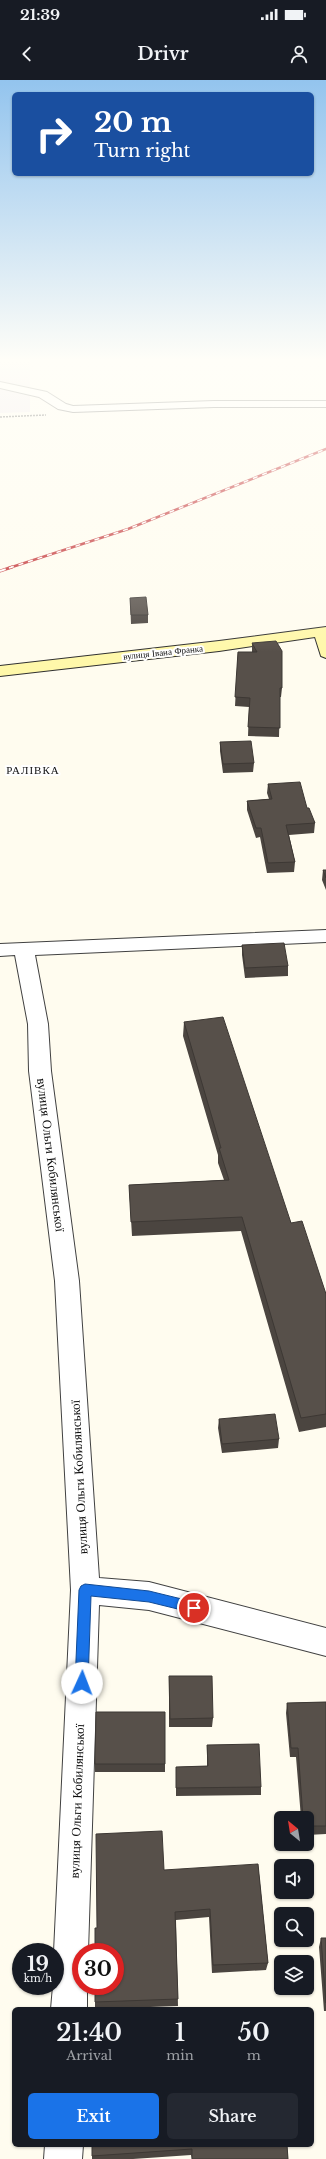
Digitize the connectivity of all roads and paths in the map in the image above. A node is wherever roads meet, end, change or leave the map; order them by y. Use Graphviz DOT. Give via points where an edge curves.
graph roads {
  1 [pos="324,632"];
  2 [pos="326,653"];
  3 [pos="0,671"];
  4 [pos="326,936"];
  5 [pos="12,950"];
  6 [pos="85,1590"];
  7 [pos="326,1642"];
  8 [pos="69,2007"];
  9 [pos="64,2147"];
  10 [pos="63,2159"];
  1 -- 2 [label="main road"];
  1 -- 3 [label="main road, вулиця Івана Франка"];
  4 -- 5 [label="street"];
  5 -- 6 [label="street, вулиця Ольги Кобилянської" via="38,1024 40,1071 67,1281"];
  6 -- 7 [label="street" via="149,1596"];
  6 -- 8 [label="street, вулиця Ольги Кобилянської"];
  9 -- 10 [label="street"];
}
